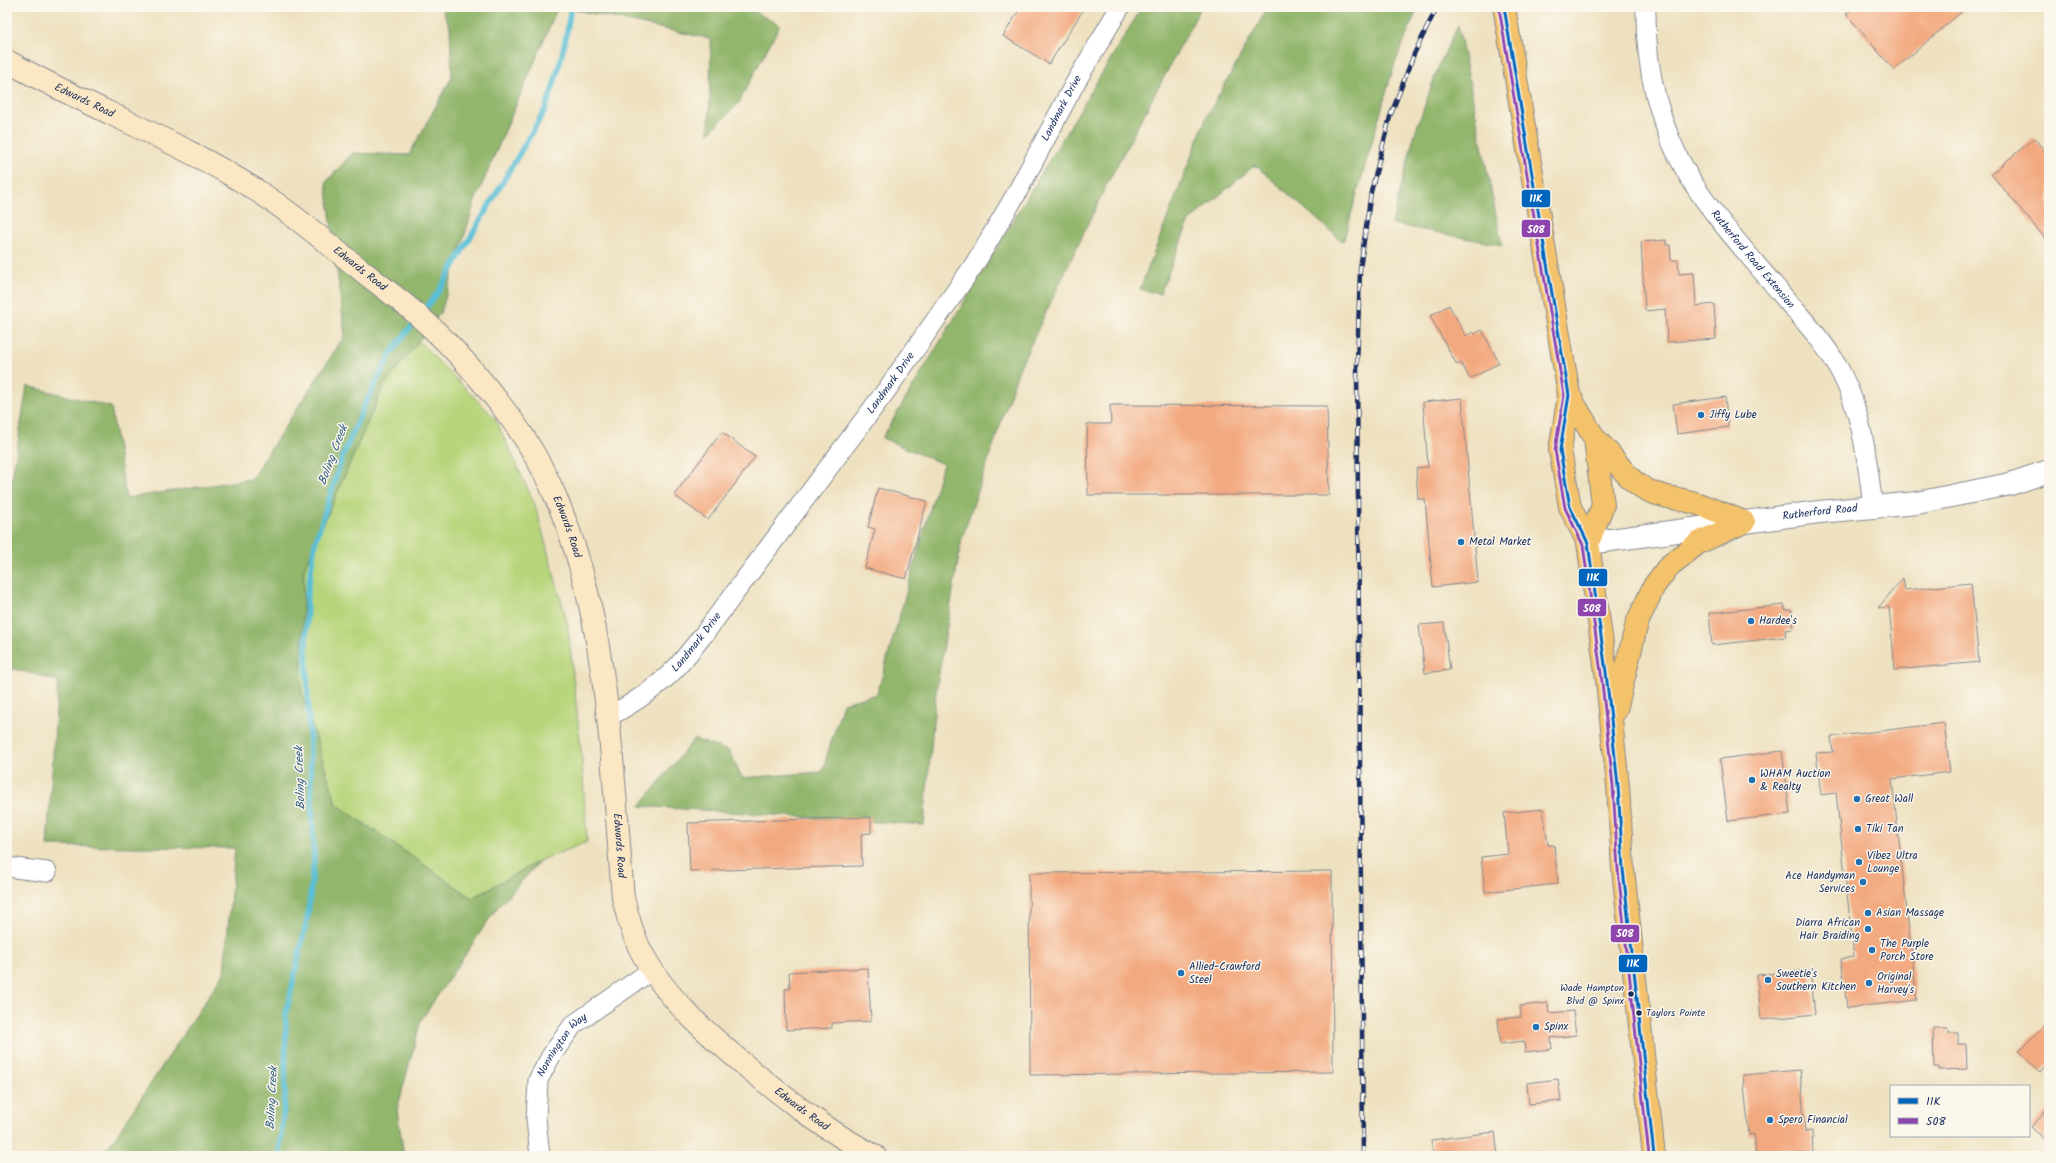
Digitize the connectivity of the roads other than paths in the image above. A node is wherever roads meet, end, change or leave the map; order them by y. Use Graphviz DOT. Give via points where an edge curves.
graph roads {
  1 [pos="1120,7"];
  2 [pos="1504,7"];
  3 [pos="1646,7"];
  4 [pos="7,61"];
  5 [pos="1569,394"];
  6 [pos="1595,439"];
  7 [pos="2049,470"];
  8 [pos="1873,507"];
  9 [pos="1744,522"];
  10 [pos="1588,543"];
  11 [pos="608,717"];
  12 [pos="1611,731"];
  13 [pos="7,867"];
  14 [pos="47,872"];
  15 [pos="652,970"];
  16 [pos="540,1156"];
  17 [pos="875,1156"];
  18 [pos="1654,1156"];
  1 -- 11 [label="street, Landmark Drive" via="974,265 888,388 676,668 624,709"];
  2 -- 5 [label="main road"];
  3 -- 8 [label="street, Rutherford Road Extension" via="1650,73 1659,109 1672,144 1688,175 1707,203 1822,343 1841,371 1853,396 1862,425"];
  4 -- 11 [label="main road, Edwards Road" via="201,159 262,193 407,306 466,363 496,399 533,453 551,486 568,528 587,595"];
  5 -- 6 [label="main road"];
  5 -- 10 [label="main road" via="1560,450 1570,507"];
  6 -- 9 [label="main road" via="1606,448 1628,476 1646,490 1669,499 1697,504"];
  6 -- 10 [label="main road" via="1603,505"];
  7 -- 8 [label="street, Rutherford Road" via="2010,484 1961,496 1917,504"];
  8 -- 9 [label="street, Rutherford Road"];
  9 -- 10 [label="street, Rutherford Road"];
  9 -- 12 [label="main road" via="1698,543 1669,566 1654,586 1637,623"];
  10 -- 12 [label="main road" via="1606,672"];
  11 -- 15 [label="main road, Edwards Road" via="623,897 640,950"];
  12 -- 18 [label="main road"];
  13 -- 14 [label="street"];
  15 -- 16 [label="street, Nonnington Way" via="573,1025 551,1056 538,1080 536,1119"];
  15 -- 17 [label="main road, Edwards Road" via="680,1006 719,1044 814,1119 846,1141"];
}
